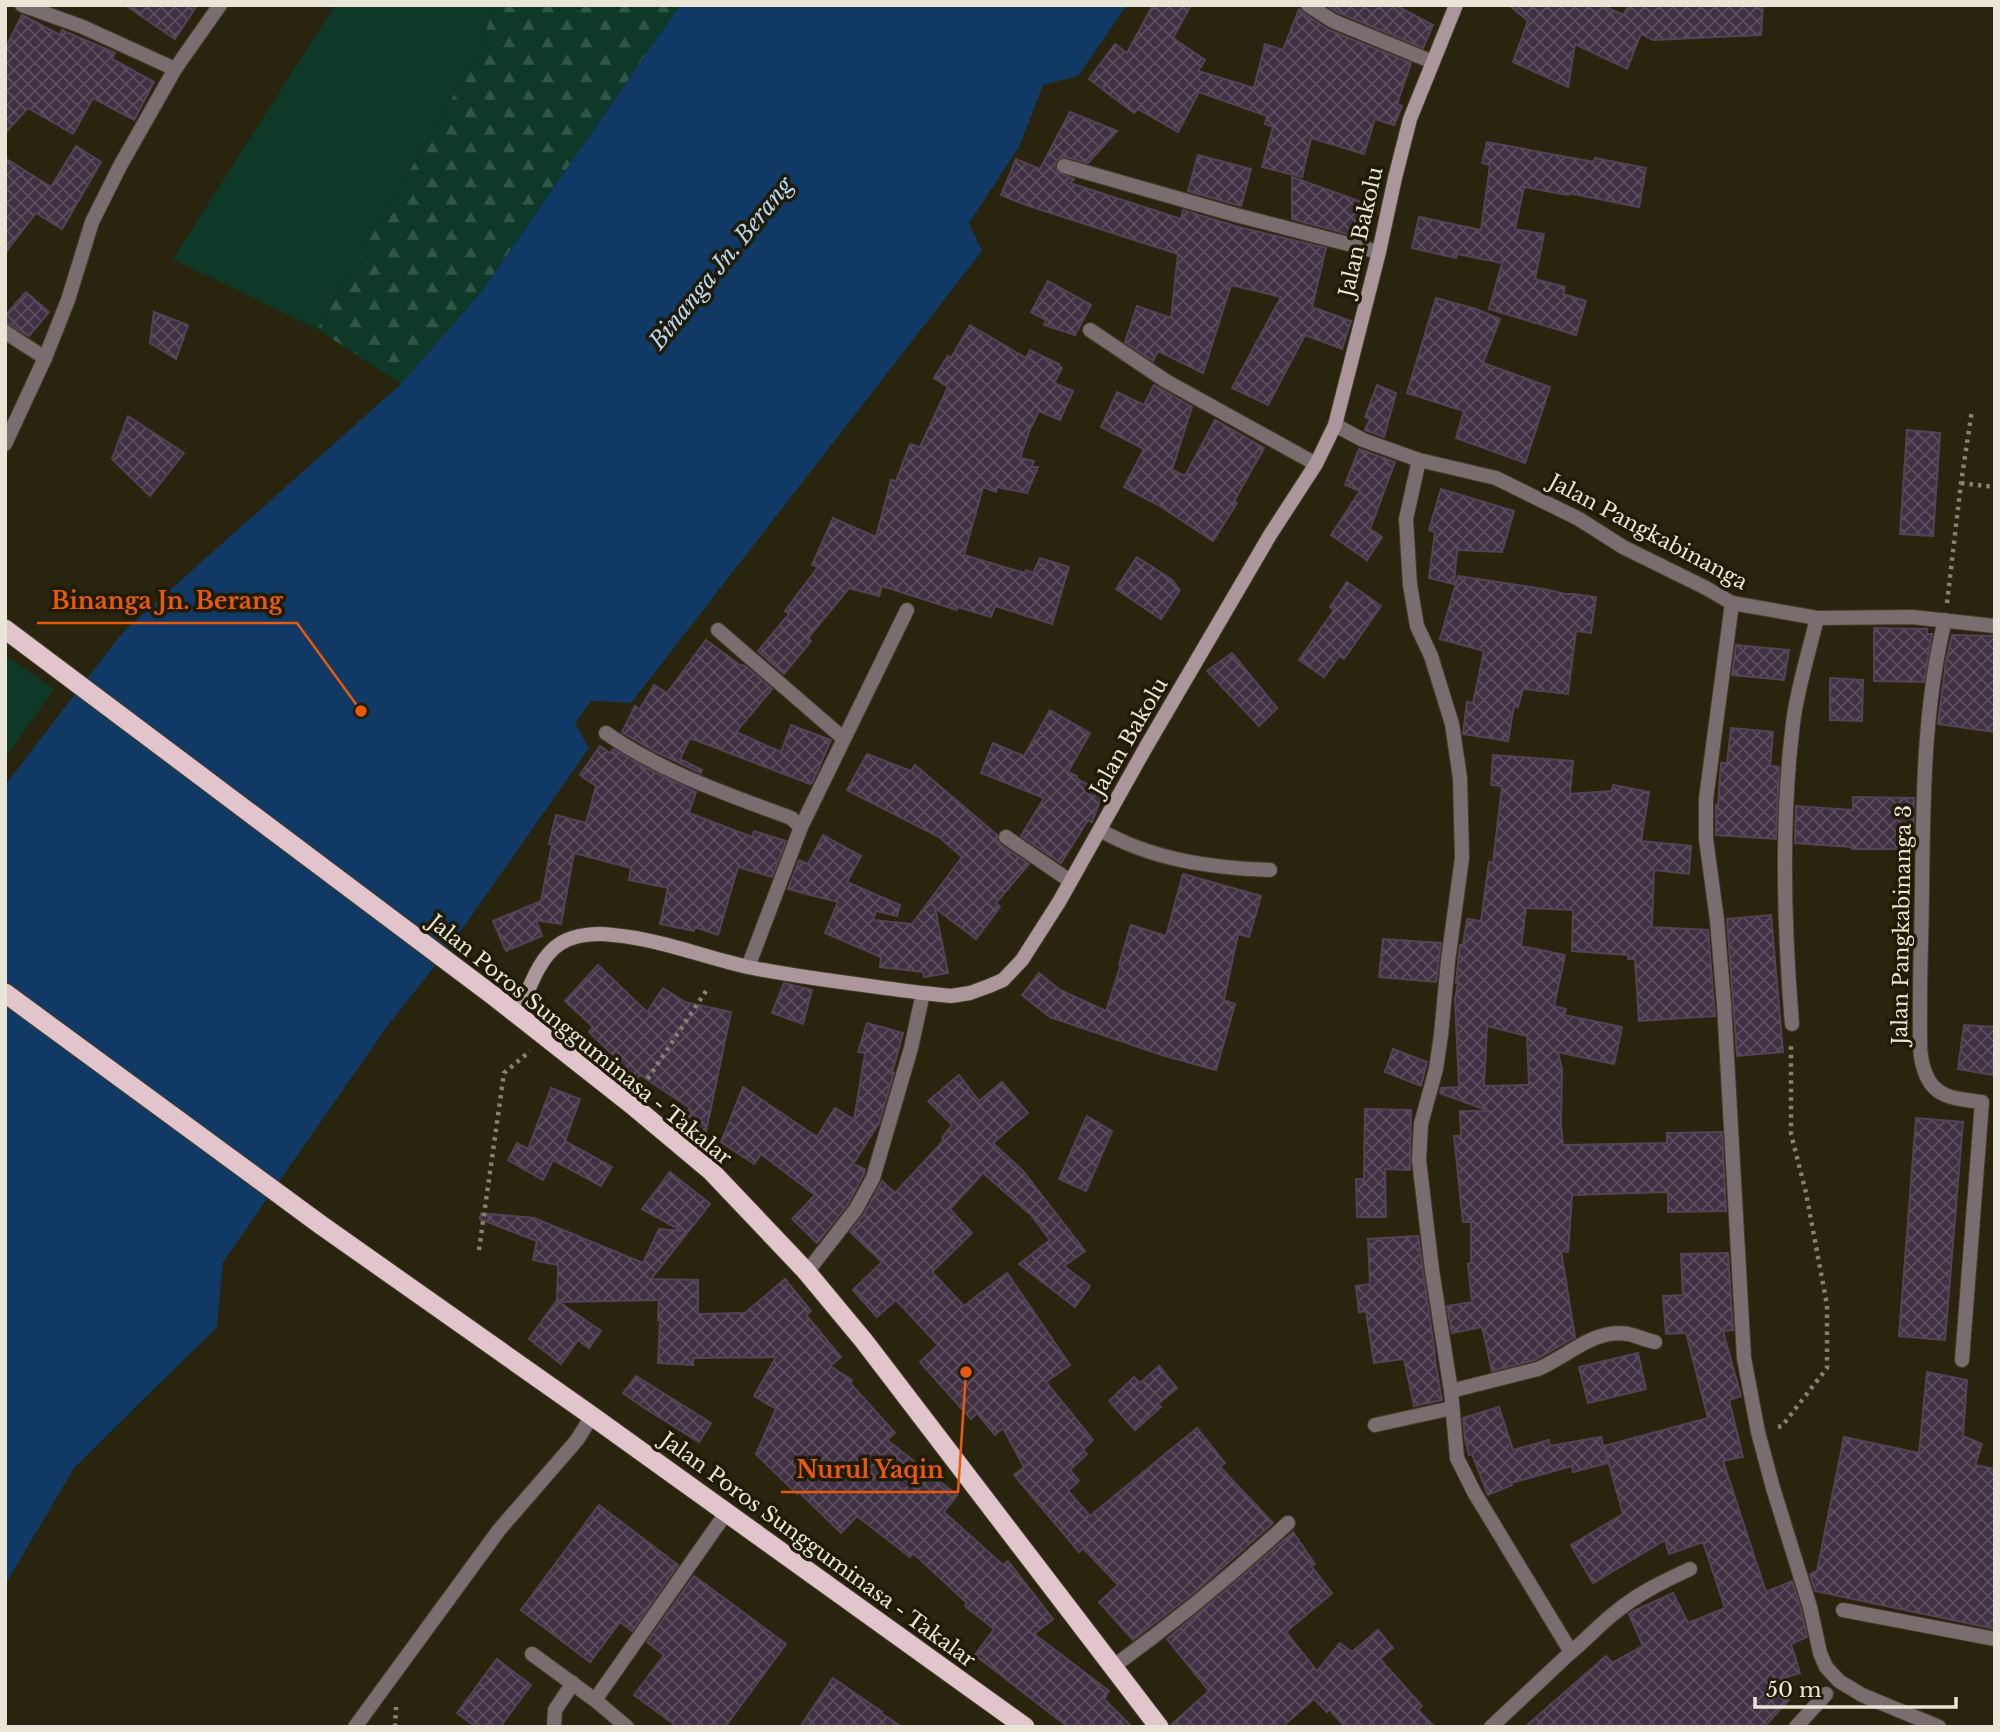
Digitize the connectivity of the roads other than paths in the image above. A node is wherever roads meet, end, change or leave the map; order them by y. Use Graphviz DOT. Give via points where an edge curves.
graph roads {
  1 [pos="22,5"];
  2 [pos="220,5"];
  3 [pos="1308,5"];
  4 [pos="1456,5"];
  5 [pos="1433,62"];
  6 [pos="175,69"];
  7 [pos="1064,166"];
  8 [pos="1380,252"];
  9 [pos="1090,331"];
  10 [pos="5,332"];
  11 [pos="45,358"];
  12 [pos="1335,425"];
  13 [pos="5,444"];
  14 [pos="1419,460"];
  15 [pos="1316,464"];
  16 [pos="1732,603"];
  17 [pos="907,610"];
  18 [pos="1817,618"];
  19 [pos="1945,620"];
  20 [pos="1995,626"];
  21 [pos="5,629"];
  22 [pos="718,630"];
  23 [pos="606,733"];
  24 [pos="843,738"];
  25 [pos="801,827"];
  26 [pos="1104,832"];
  27 [pos="1006,837"];
  28 [pos="1270,870"];
  29 [pos="1070,881"];
  30 [pos="748,967"];
  31 [pos="5,992"];
  32 [pos="922,996"];
  33 [pos="518,1015"];
  34 [pos="1792,1024"];
  35 [pos="1988,1103"];
  36 [pos="807,1272"];
  37 [pos="1655,1342"];
  38 [pos="1962,1360"];
  39 [pos="1451,1391"];
  40 [pos="1452,1408"];
  41 [pos="592,1416"];
  42 [pos="1375,1425"];
  43 [pos="726,1513"];
  44 [pos="1288,1523"];
  45 [pos="1690,1569"];
  46 [pos="1843,1611"];
  47 [pos="1995,1639"];
  48 [pos="1571,1652"];
  49 [pos="533,1654"];
  50 [pos="1114,1666"];
  51 [pos="573,1683"];
  52 [pos="1826,1694"];
  53 [pos="595,1700"];
  54 [pos="355,1727"];
  55 [pos="554,1727"];
  56 [pos="627,1727"];
  57 [pos="1025,1727"];
  58 [pos="1159,1727"];
  59 [pos="1491,1727"];
  60 [pos="1796,1727"];
  61 [pos="1939,1727"];
  1 -- 6 [label="street"];
  2 -- 6 [label="street"];
  3 -- 5 [label="street" via="1333,21"];
  4 -- 5 [label="main road, Jalan Bakolu"];
  5 -- 8 [label="main road, Jalan Bakolu" via="1410,119"];
  6 -- 11 [label="street" via="92,222"];
  7 -- 8 [label="street"];
  8 -- 12 [label="main road, Jalan Bakolu"];
  9 -- 15 [label="street" via="1166,381"];
  10 -- 11 [label="street"];
  11 -- 13 [label="street"];
  12 -- 14 [label="street, Jalan Pangkabinanga"];
  12 -- 15 [label="main road, Jalan Bakolu"];
  14 -- 16 [label="street, Jalan Pangkabinanga" via="1496,478"];
  14 -- 39 [label="street" via="1406,519 1410,585 1417,626 1452,724 1460,778 1462,858 1441,1035 1421,1124 1419,1160"];
  15 -- 26 [label="main road, Jalan Bakolu" via="1146,747"];
  16 -- 18 [label="street, Jalan Pangkabinanga"];
  16 -- 61 [label="street" via="1706,799 1706,839 1724,1004 1743,1348 1758,1432 1826,1667 1862,1695"];
  17 -- 24 [label="street"];
  18 -- 19 [label="street, Jalan Pangkabinanga"];
  18 -- 34 [label="street" via="1793,721 1787,801"];
  19 -- 20 [label="street, Jalan Pangkabinanga"];
  19 -- 35 [label="street, Jalan Pangkabinanga 3" via="1926,740 1920,1052 1925,1073 1939,1091 1950,1098"];
  21 -- 33 [label="highway, Jalan Poros Sungguminasa - Takalar"];
  22 -- 24 [label="street"];
  23 -- 25 [label="street" via="668,770 791,818"];
  24 -- 25 [label="street"];
  25 -- 30 [label="street"];
  26 -- 28 [label="street" via="1194,864"];
  26 -- 29 [label="main road, Jalan Bakolu"];
  27 -- 29 [label="street"];
  29 -- 32 [label="main road, Jalan Bakolu" via="1022,960 1003,980 970,993"];
  30 -- 32 [label="main road, Jalan Bakolu"];
  30 -- 33 [label="main road, Jalan Bakolu" via="615,935 574,938 547,956"];
  31 -- 41 [label="highway, Jalan Poros Sungguminasa - Takalar"];
  32 -- 36 [label="street" via="873,1178 856,1209"];
  33 -- 36 [label="highway, Jalan Poros Sungguminasa - Takalar" via="711,1171"];
  35 -- 38 [label="street, Jalan Pangkabinanga 3"];
  36 -- 50 [label="highway, Jalan Poros Sungguminasa - Takalar"];
  37 -- 39 [label="street" via="1626,1334 1598,1336 1538,1369"];
  39 -- 40 [label="street"];
  40 -- 42 [label="street"];
  40 -- 48 [label="street" via="1454,1445 1462,1471"];
  41 -- 43 [label="highway, Jalan Poros Sungguminasa - Takalar"];
  41 -- 54 [label="street" via="577,1440 499,1530"];
  43 -- 53 [label="street"];
  43 -- 57 [label="highway, Jalan Poros Sungguminasa - Takalar"];
  44 -- 50 [label="street" via="1239,1568"];
  45 -- 48 [label="street" via="1615,1612"];
  46 -- 47 [label="street"];
  48 -- 59 [label="street"];
  49 -- 51 [label="street"];
  50 -- 58 [label="highway, Jalan Poros Sungguminasa - Takalar"];
  51 -- 53 [label="street"];
  51 -- 55 [label="street" via="555,1710"];
  52 -- 60 [label="street"];
  53 -- 56 [label="street"];
}
